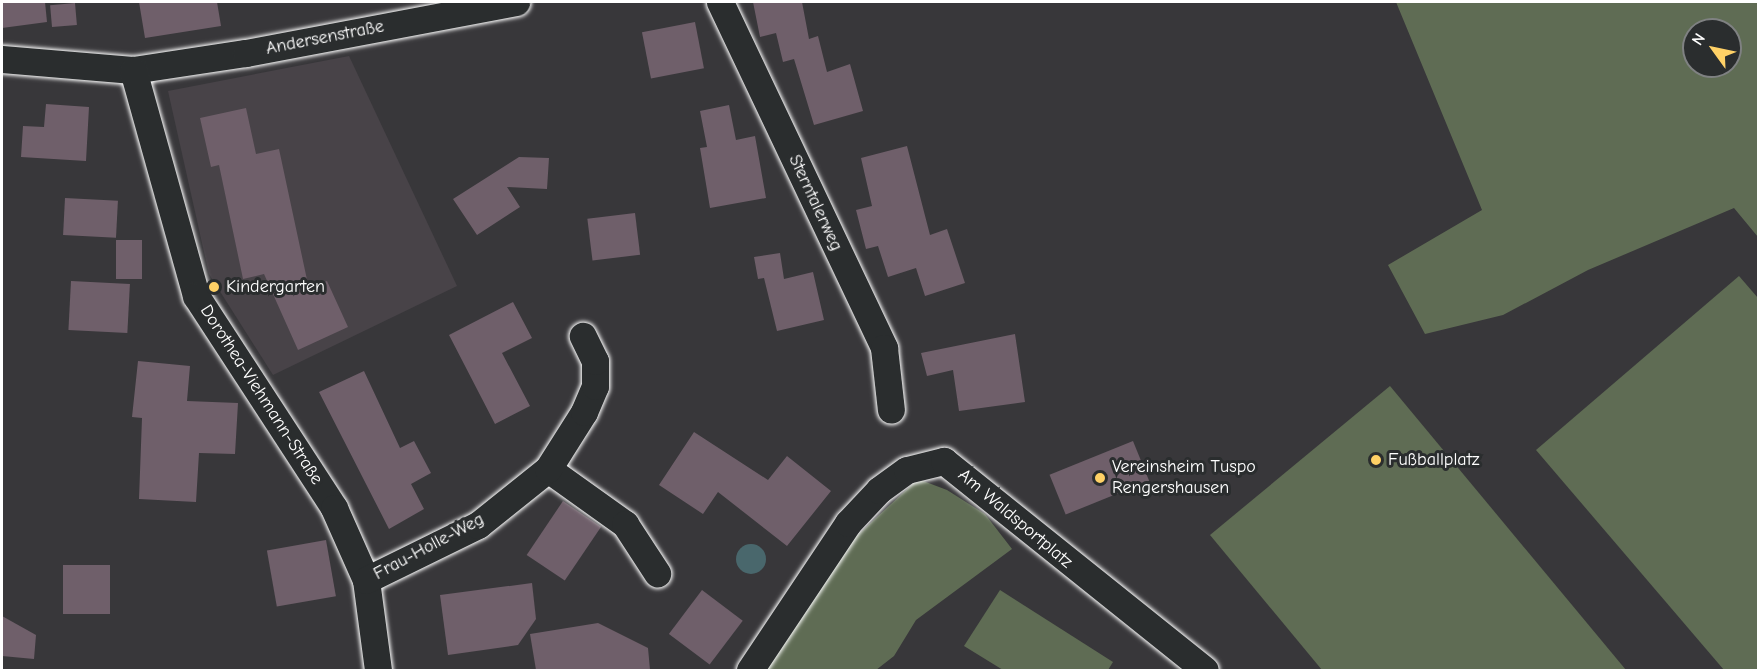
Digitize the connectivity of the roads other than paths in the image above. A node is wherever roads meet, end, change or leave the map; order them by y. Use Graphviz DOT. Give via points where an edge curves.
graph roads {
  1 [pos="516,2"];
  2 [pos="720,2"];
  3 [pos="2,59"];
  4 [pos="132,70"];
  5 [pos="583,336"];
  6 [pos="891,410"];
  7 [pos="548,469"];
  8 [pos="657,573"];
  9 [pos="366,580"];
  10 [pos="378,670"];
  11 [pos="750,670"];
  12 [pos="1205,670"];
  1 -- 4 [label="street, Andersenstraße" via="246,53"];
  2 -- 6 [label="street, Sterntalerweg" via="884,348"];
  3 -- 4 [label="street"];
  4 -- 9 [label="street, Dorothea-Viehmann-Straße" via="196,296 334,508"];
  5 -- 7 [label="street, Frau-Holle-Weg" via="595,362 595,386 584,412"];
  7 -- 8 [label="street" via="625,524"];
  7 -- 9 [label="street, Frau-Holle-Weg" via="478,525"];
  9 -- 10 [label="street, Dorothea-Viehmann-Straße"];
  11 -- 12 [label="street, Am Waldsportplatz" via="848,523 879,490 907,470 944,461"];
}
